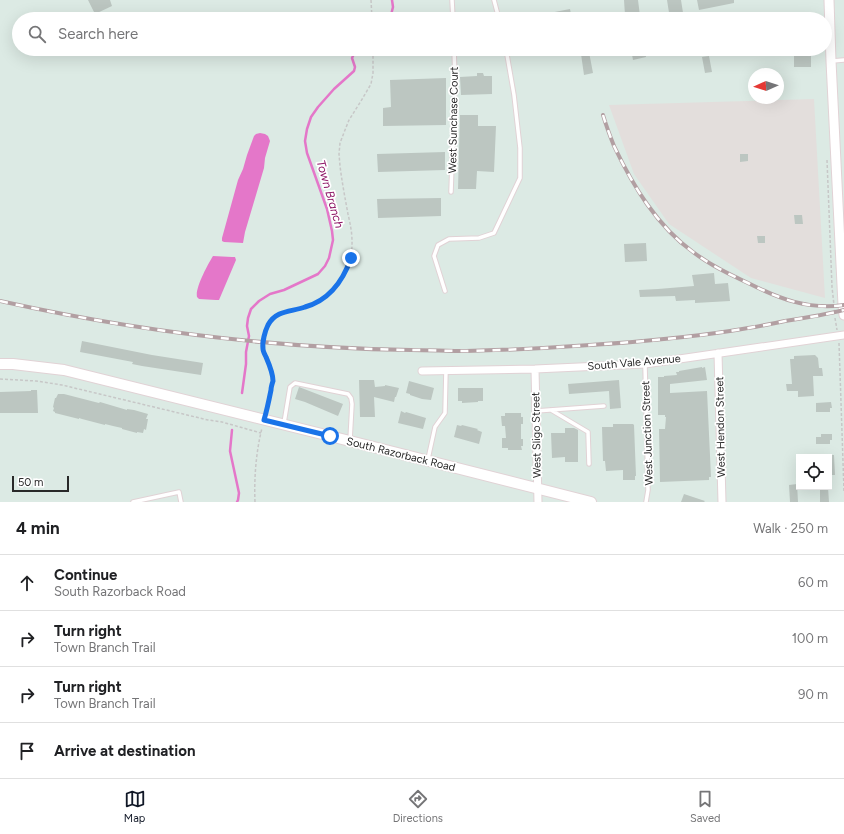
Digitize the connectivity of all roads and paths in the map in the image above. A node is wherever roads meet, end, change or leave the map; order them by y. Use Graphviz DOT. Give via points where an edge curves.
graph roads {
  1 [pos="371,0"];
  2 [pos="452,0"];
  3 [pos="494,0"];
  4 [pos="830,0"];
  5 [pos="372,12"];
  6 [pos="453,12"];
  7 [pos="497,12"];
  8 [pos="830,12"];
  9 [pos="373,56"];
  10 [pos="454,56"];
  11 [pos="507,56"];
  12 [pos="830,56"];
  13 [pos="830,60"];
  14 [pos="844,60"];
  15 [pos="451,192"];
  16 [pos="445,291"];
  17 [pos="844,315"];
  18 [pos="844,335"];
  19 [pos="718,353"];
  20 [pos="0,364"];
  21 [pos="645,364"];
  22 [pos="535,369"];
  23 [pos="446,370"];
  24 [pos="422,371"];
  25 [pos="0,379"];
  26 [pos="604,406"];
  27 [pos="551,410"];
  28 [pos="536,411"];
  29 [pos="264,420"];
  30 [pos="283,424"];
  31 [pos="261,434"];
  32 [pos="350,441"];
  33 [pos="428,460"];
  34 [pos="589,464"];
  35 [pos="537,488"];
  36 [pos="133,502"];
  37 [pos="181,502"];
  38 [pos="255,502"];
  39 [pos="538,502"];
  40 [pos="591,502"];
  41 [pos="646,502"];
  42 [pos="722,502"];
  1 -- 5 [label="path"];
  2 -- 6 [label="lane"];
  3 -- 7 [label="lane"];
  4 -- 8 [label="street"];
  9 -- 29 [label="path" via="371,84 349,120 340,143 340,166 352,242 351,258 347,270 334,290 316,303 282,312 269,324 263,348 273,380"];
  10 -- 15 [label="lane, West Sunchase Court"];
  11 -- 16 [label="lane" via="520,148 520,178 494,233 479,238 449,240 438,244 434,256"];
  12 -- 13 [label="street"];
  13 -- 14 [label="lane"];
  13 -- 17 [label="street"];
  18 -- 19 [label="street, South Vale Avenue"];
  19 -- 21 [label="street, South Vale Avenue"];
  19 -- 42 [label="street, West Hendon Street"];
  20 -- 29 [label="main road, South Razorback Road" via="64,370"];
  21 -- 22 [label="street, South Vale Avenue"];
  21 -- 41 [label="lane, West Junction Street" via="648,490"];
  22 -- 23 [label="street, South Vale Avenue"];
  22 -- 28 [label="street, West Sligo Street"];
  23 -- 24 [label="street, South Vale Avenue"];
  23 -- 33 [label="lane" via="445,413 435,427"];
  25 -- 31 [label="path" via="62,385 222,422"];
  26 -- 27 [label="lane"];
  27 -- 28 [label="lane"];
  27 -- 34 [label="lane" via="588,432"];
  28 -- 35 [label="street, West Sligo Street"];
  29 -- 30 [label="main road, South Razorback Road"];
  29 -- 31 [label="path"];
  30 -- 32 [label="main road, South Razorback Road"];
  30 -- 32 [label="lane" via="290,387 295,383 348,394 352,398"];
  31 -- 38 [label="path"];
  32 -- 33 [label="main road, South Razorback Road"];
  33 -- 35 [label="main road, South Razorback Road"];
  35 -- 39 [label="street, West Sligo Street"];
  35 -- 40 [label="main road, South Razorback Road"];
  36 -- 37 [label="lane" via="179,492"];
}
